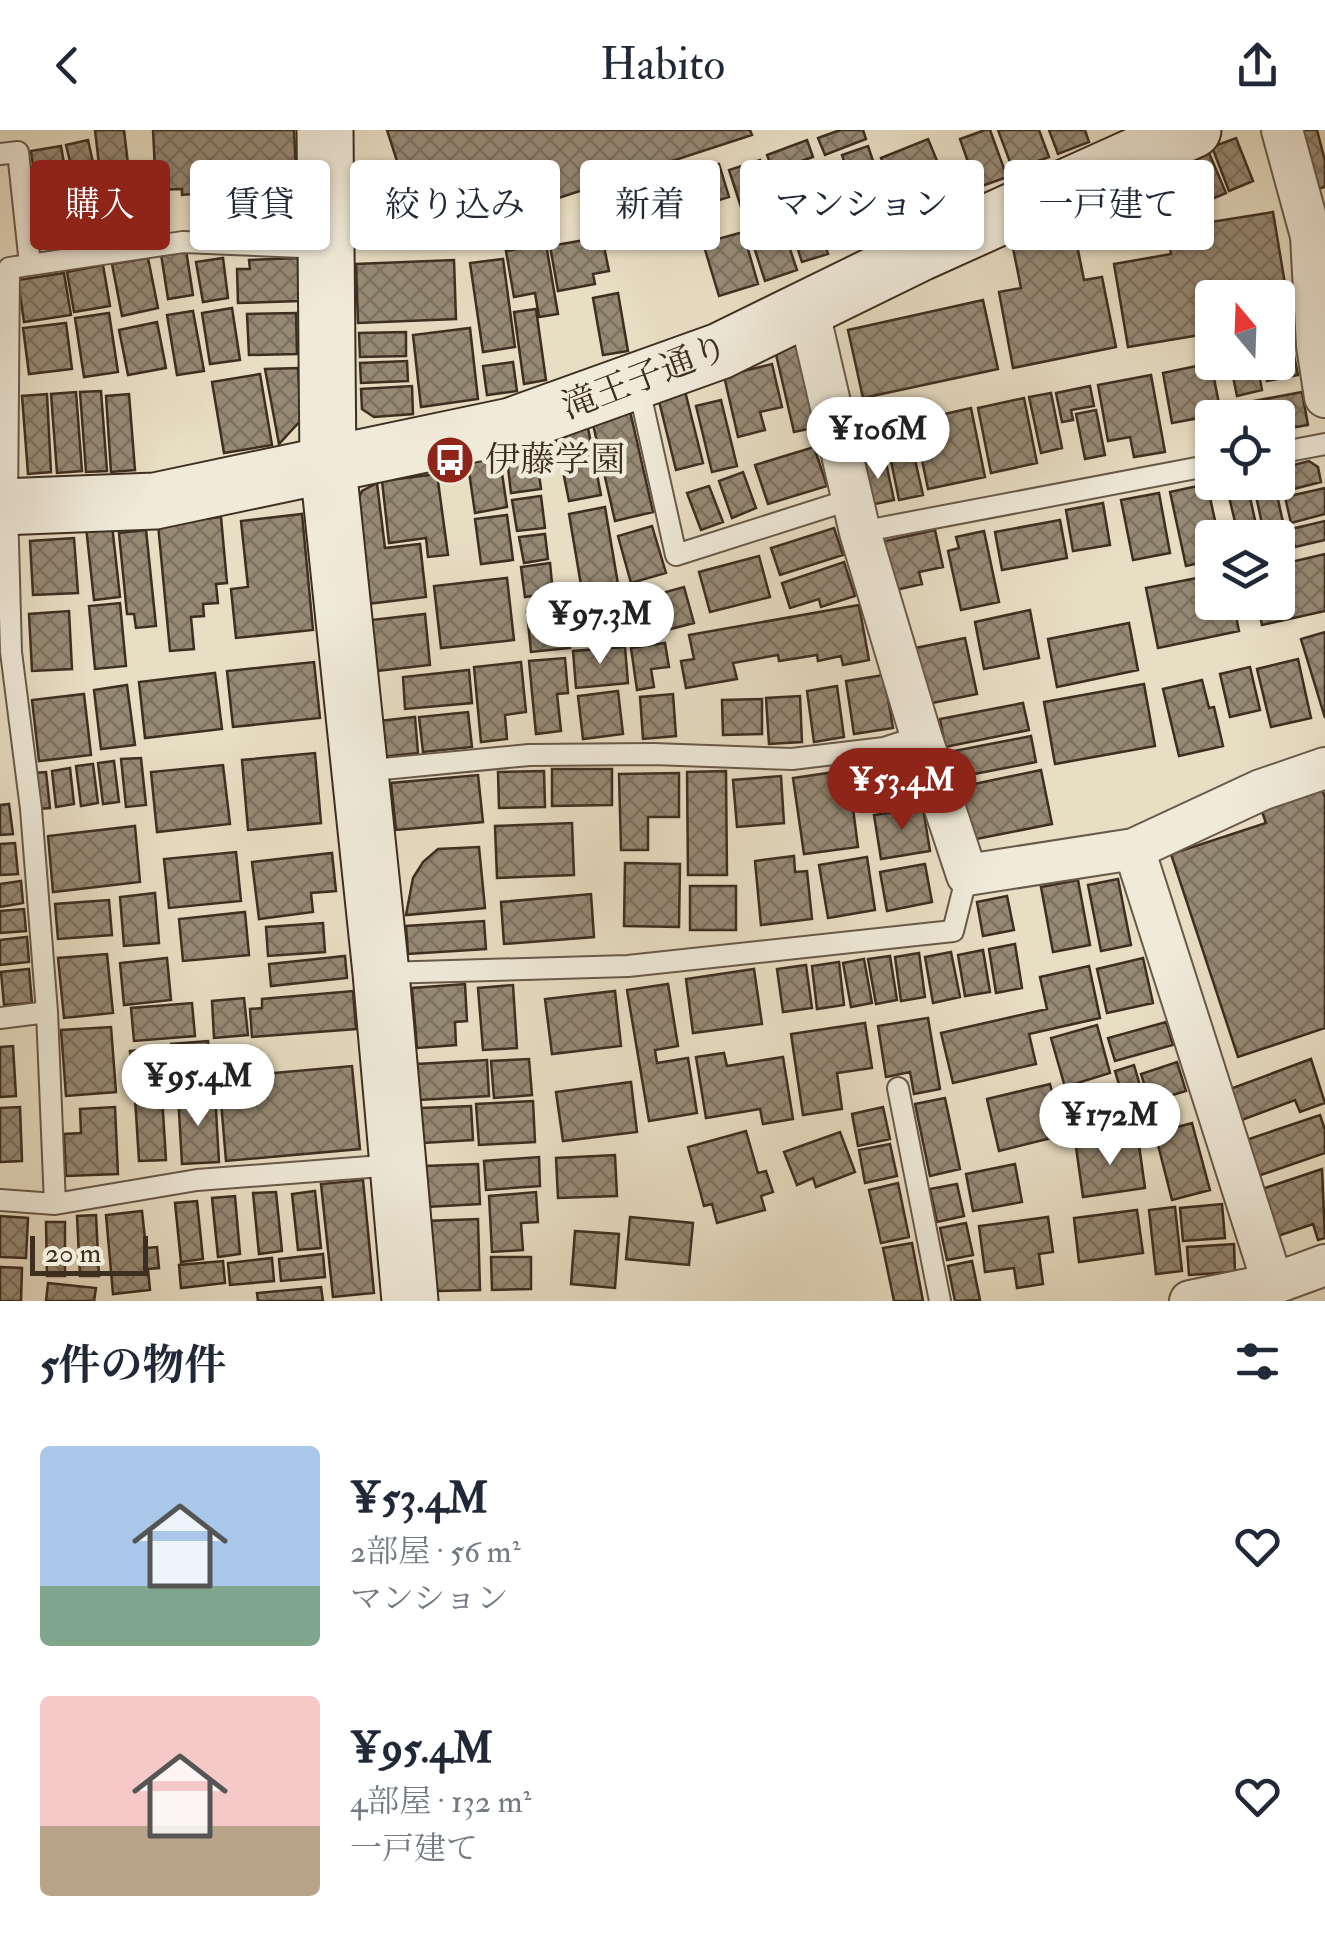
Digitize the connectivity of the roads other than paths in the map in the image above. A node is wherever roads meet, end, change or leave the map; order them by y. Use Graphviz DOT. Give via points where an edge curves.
graph roads {
  1 [pos="325,130"];
  2 [pos="1193,130"];
  3 [pos="1282,130"];
  4 [pos="0,154"];
  5 [pos="326,160"];
  6 [pos="190,242"];
  7 [pos="327,250"];
  8 [pos="30,264"];
  9 [pos="808,308"];
  10 [pos="1321,346"];
  11 [pos="637,382"];
  12 [pos="1325,397"];
  13 [pos="1325,444"];
  14 [pos="1295,450"];
  15 [pos="328,467"];
  16 [pos="1195,467"];
  17 [pos="4,507"];
  18 [pos="856,516"];
  19 [pos="9,712"];
  20 [pos="921,736"];
  21 [pos="1325,768"];
  22 [pos="360,771"];
  23 [pos="1134,849"];
  24 [pos="967,875"];
  25 [pos="382,973"];
  26 [pos="47,1012"];
  27 [pos="0,1018"];
  28 [pos="898,1088"];
  29 [pos="397,1165"];
  30 [pos="0,1200"];
  31 [pos="55,1204"];
  32 [pos="1325,1264"];
  33 [pos="1273,1284"];
  34 [pos="410,1301"];
  35 [pos="940,1301"];
  36 [pos="1193,1301"];
  1 -- 5 [label="street"];
  2 -- 9 [label="street, 滝王子通り"];
  3 -- 10 [label="street" via="1311,236"];
  4 -- 8 [label="lane" via="18,152"];
  6 -- 8 [label="lane"];
  7 -- 15 [label="street"];
  8 -- 17 [label="lane" via="9,268"];
  9 -- 11 [label="street, 滝王子通り"];
  9 -- 18 [label="street"];
  10 -- 12 [label="street"];
  11 -- 15 [label="street, 滝王子通り" via="510,426"];
  11 -- 18 [label="lane" via="676,555"];
  13 -- 14 [label="lane"];
  15 -- 17 [label="street, 滝王子通り" via="155,501"];
  15 -- 22 [label="street"];
  16 -- 18 [label="lane"];
  17 -- 19 [label="lane"];
  18 -- 20 [label="street"];
  19 -- 26 [label="lane" via="31,810"];
  20 -- 22 [label="lane" via="884,748 792,758 529,755"];
  20 -- 24 [label="street"];
  21 -- 23 [label="street"];
  22 -- 25 [label="street"];
  23 -- 24 [label="street"];
  23 -- 33 [label="street"];
  24 -- 25 [label="lane" via="953,931 628,966"];
  25 -- 29 [label="street"];
  26 -- 27 [label="lane"];
  26 -- 31 [label="lane"];
  28 -- 35 [label="lane"];
  29 -- 31 [label="lane" via="197,1180"];
  29 -- 34 [label="street"];
  30 -- 31 [label="lane"];
  32 -- 33 [label="street"];
  33 -- 36 [label="street"];
}
